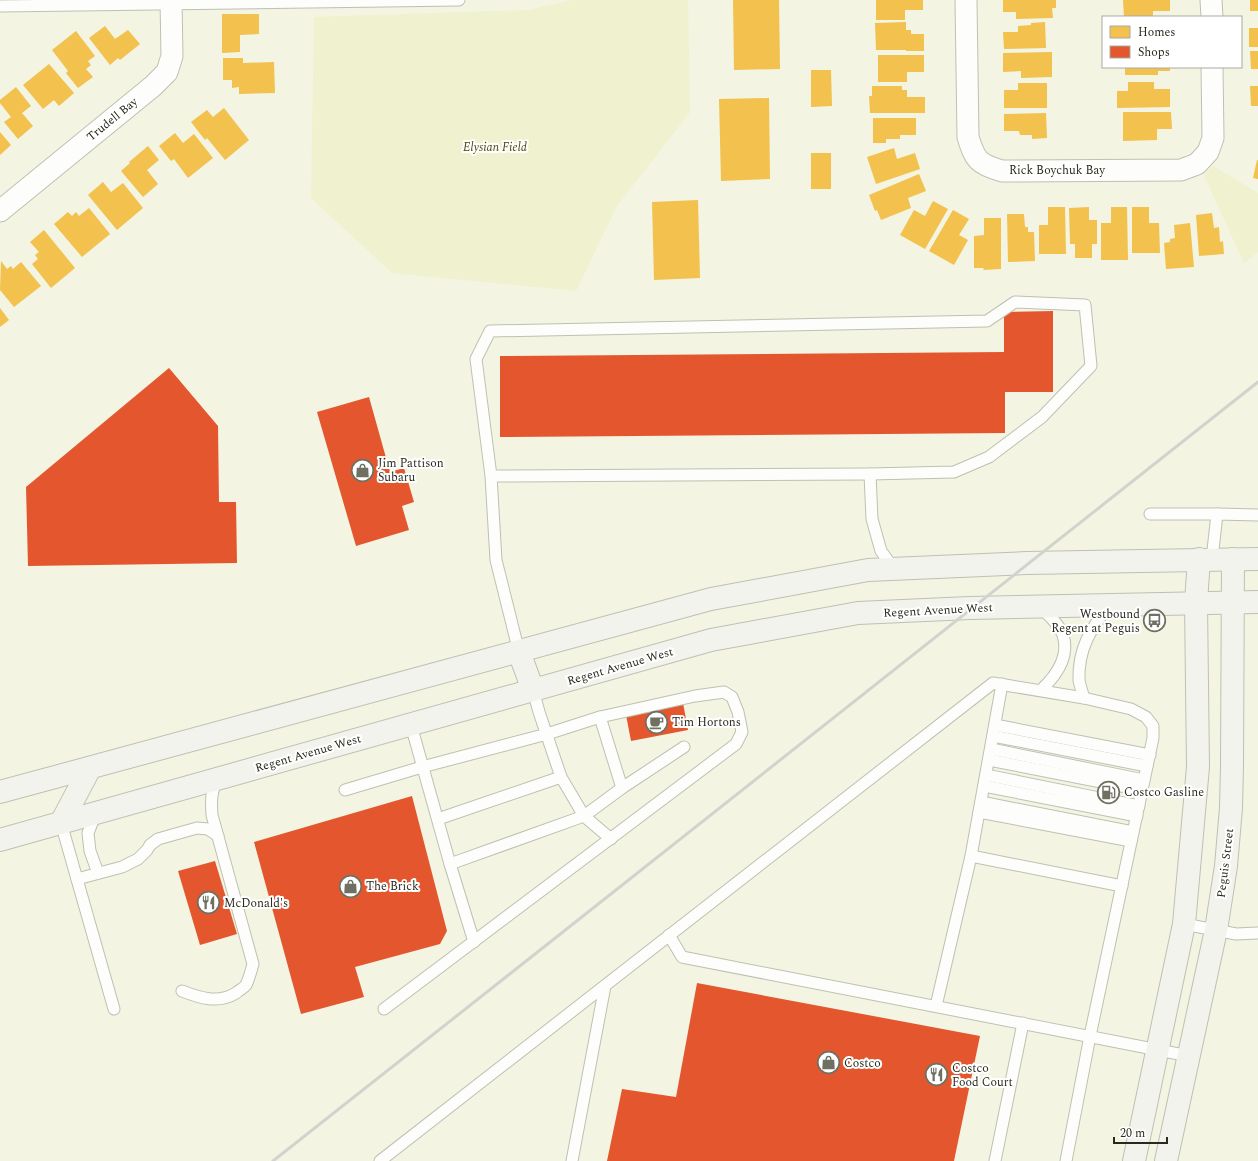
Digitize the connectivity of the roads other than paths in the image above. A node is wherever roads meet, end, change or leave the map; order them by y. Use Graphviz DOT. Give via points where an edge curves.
graph roads {
  1 [pos="459,0"];
  2 [pos="966,0"];
  3 [pos="1211,0"];
  4 [pos="171,2"];
  5 [pos="0,6"];
  6 [pos="1212,16"];
  7 [pos="1212,68"];
  8 [pos="0,211"];
  9 [pos="870,474"];
  10 [pos="491,476"];
  11 [pos="1150,514"];
  12 [pos="1217,514"];
  13 [pos="1258,515"];
  14 [pos="1214,559"];
  15 [pos="1258,559"];
  16 [pos="894,569"];
  17 [pos="1196,602"];
  18 [pos="1233,602"];
  19 [pos="1258,602"];
  20 [pos="1109,604"];
  21 [pos="1039,606"];
  22 [pos="519,652"];
  23 [pos="1002,684"];
  24 [pos="533,690"];
  25 [pos="1041,690"];
  26 [pos="1084,698"];
  27 [pos="600,717"];
  28 [pos="411,725"];
  29 [pos="994,730"];
  30 [pos="547,734"];
  31 [pos="684,747"];
  32 [pos="990,754"];
  33 [pos="1148,760"];
  34 [pos="422,767"];
  35 [pos="90,768"];
  36 [pos="561,777"];
  37 [pos="217,779"];
  38 [pos="985,780"];
  39 [pos="1143,785"];
  40 [pos="622,788"];
  41 [pos="345,790"];
  42 [pos="0,792"];
  43 [pos="980,807"];
  44 [pos="1138,811"];
  45 [pos="96,813"];
  46 [pos="584,816"];
  47 [pos="438,819"];
  48 [pos="61,823"];
  49 [pos="218,836"];
  50 [pos="1132,836"];
  51 [pos="611,838"];
  52 [pos="0,840"];
  53 [pos="971,856"];
  54 [pos="450,864"];
  55 [pos="98,873"];
  56 [pos="77,879"];
  57 [pos="1122,886"];
  58 [pos="1184,924"];
  59 [pos="1216,930"];
  60 [pos="1258,933"];
  61 [pos="669,935"];
  62 [pos="474,942"];
  63 [pos="604,986"];
  64 [pos="182,991"];
  65 [pos="936,1006"];
  66 [pos="114,1009"];
  67 [pos="384,1009"];
  68 [pos="1023,1024"];
  69 [pos="1090,1036"];
  70 [pos="1158,1049"];
  71 [pos="1189,1056"];
  72 [pos="380,1161"];
  73 [pos="572,1161"];
  74 [pos="995,1161"];
  75 [pos="1066,1161"];
  76 [pos="1134,1161"];
  77 [pos="1166,1161"];
  1 -- 4 [label="lane"];
  2 -- 7 [label="street, Rick Boychuk Bay" via="968,136 973,154 986,166 1002,171 1181,170 1197,164 1208,152 1213,138"];
  3 -- 6 [label="street"];
  4 -- 5 [label="lane"];
  4 -- 8 [label="street, Trudell Bay" via="172,56 167,72"];
  9 -- 10 [label="lane"];
  9 -- 10 [label="lane" via="954,472 989,457 1042,417 1092,366 1085,305 1015,302 987,321 490,331 476,359"];
  9 -- 16 [label="lane" via="872,519 881,551"];
  10 -- 22 [label="lane" via="496,560"];
  11 -- 12 [label="lane"];
  12 -- 13 [label="lane"];
  12 -- 14 [label="lane"];
  14 -- 15 [label="main road"];
  14 -- 16 [label="main road" via="1027,562"];
  14 -- 17 [label="main road"];
  14 -- 18 [label="main road, Peguis Street"];
  16 -- 22 [label="main road" via="868,570 711,599"];
  17 -- 18 [label="main road, Regent Avenue West"];
  17 -- 20 [label="main road, Regent Avenue West"];
  17 -- 58 [label="main road" via="1198,768"];
  18 -- 19 [label="main road, Regent Avenue West"];
  18 -- 59 [label="main road, Peguis Street" via="1231,808 1226,866"];
  20 -- 21 [label="main road, Regent Avenue West"];
  20 -- 26 [label="lane" via="1092,627 1084,646 1079,680"];
  21 -- 24 [label="main road, Regent Avenue West" via="858,613 711,640"];
  21 -- 25 [label="lane" via="1054,620 1063,634 1066,648 1062,664 1054,678"];
  22 -- 24 [label="main road"];
  22 -- 35 [label="main road"];
  23 -- 25 [label="lane"];
  23 -- 29 [label="lane"];
  23 -- 61 [label="lane" via="993,683"];
  24 -- 28 [label="main road, Regent Avenue West"];
  24 -- 30 [label="lane"];
  25 -- 26 [label="lane"];
  26 -- 33 [label="lane" via="1131,709 1146,718 1153,726"];
  27 -- 30 [label="lane"];
  27 -- 40 [label="lane"];
  27 -- 51 [label="lane" via="724,692 732,697 742,732 736,744"];
  28 -- 34 [label="lane"];
  28 -- 37 [label="main road, Regent Avenue West"];
  29 -- 32 [label="lane"];
  29 -- 33 [label="lane"];
  30 -- 34 [label="lane"];
  30 -- 36 [label="lane"];
  31 -- 40 [label="lane"];
  32 -- 38 [label="lane"];
  32 -- 39 [label="lane"];
  33 -- 39 [label="lane"];
  34 -- 41 [label="lane"];
  34 -- 47 [label="lane"];
  35 -- 42 [label="main road"];
  35 -- 48 [label="main road"];
  36 -- 46 [label="lane"];
  36 -- 47 [label="lane"];
  37 -- 45 [label="main road, Regent Avenue West"];
  37 -- 49 [label="lane" via="211,798 212,815"];
  38 -- 43 [label="lane"];
  38 -- 44 [label="lane"];
  39 -- 44 [label="lane"];
  40 -- 46 [label="lane"];
  43 -- 50 [label="lane"];
  43 -- 53 [label="lane"];
  44 -- 50 [label="lane"];
  45 -- 48 [label="main road, Regent Avenue West"];
  45 -- 55 [label="lane" via="88,833 90,851"];
  46 -- 51 [label="lane"];
  46 -- 54 [label="lane"];
  47 -- 54 [label="lane"];
  48 -- 52 [label="main road, Regent Avenue West"];
  48 -- 56 [label="lane"];
  49 -- 55 [label="lane" via="208,829 183,831 158,839 138,859 122,867"];
  49 -- 64 [label="lane" via="253,964 245,987 224,998 201,998"];
  50 -- 57 [label="lane"];
  51 -- 62 [label="lane"];
  53 -- 57 [label="lane"];
  53 -- 65 [label="lane"];
  54 -- 62 [label="lane"];
  55 -- 56 [label="lane"];
  56 -- 66 [label="lane"];
  57 -- 69 [label="lane"];
  58 -- 59 [label="lane"];
  58 -- 70 [label="main road"];
  59 -- 60 [label="lane" via="1236,934"];
  59 -- 71 [label="main road, Peguis Street"];
  61 -- 63 [label="lane"];
  61 -- 65 [label="lane" via="682,957"];
  62 -- 67 [label="lane"];
  63 -- 72 [label="lane"];
  63 -- 73 [label="lane"];
  65 -- 68 [label="lane"];
  68 -- 69 [label="lane"];
  68 -- 74 [label="lane"];
  69 -- 70 [label="lane"];
  69 -- 75 [label="lane"];
  70 -- 71 [label="lane"];
  70 -- 76 [label="main road"];
  71 -- 77 [label="main road, Peguis Street"];
}
